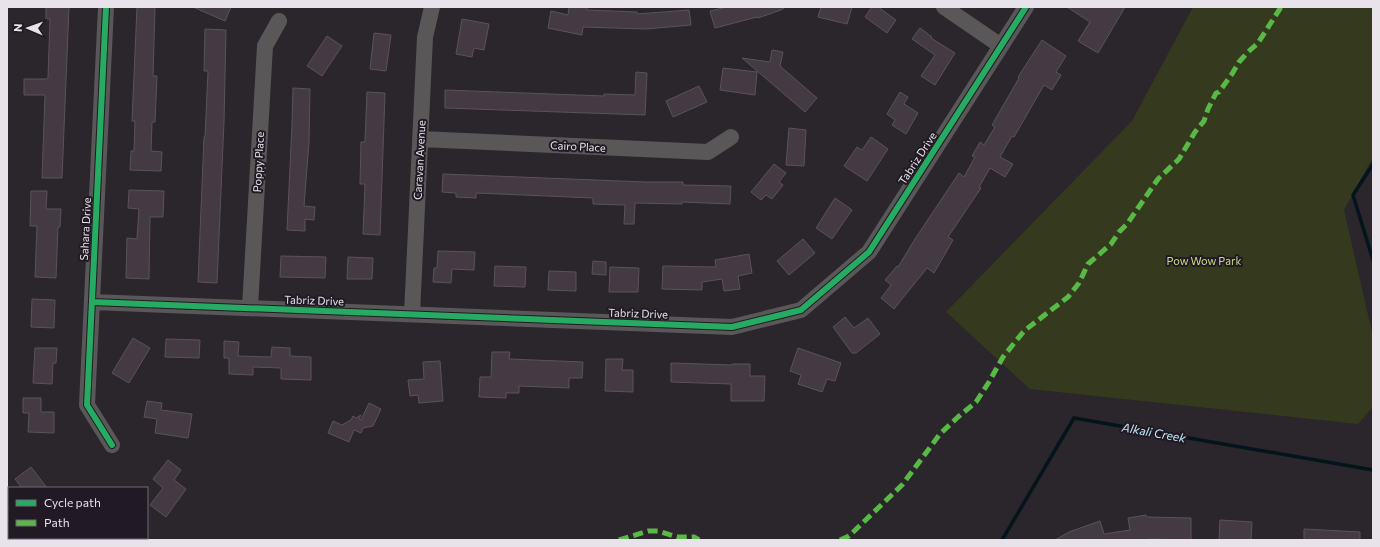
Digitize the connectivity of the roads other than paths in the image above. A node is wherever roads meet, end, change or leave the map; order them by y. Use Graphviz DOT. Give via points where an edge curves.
graph roads {
  1 [pos="106,7"];
  2 [pos="432,7"];
  3 [pos="944,7"];
  4 [pos="1026,7"];
  5 [pos="279,22"];
  6 [pos="1001,46"];
  7 [pos="731,137"];
  8 [pos="420,139"];
  9 [pos="92,302"];
  10 [pos="250,307"];
  11 [pos="412,314"];
  12 [pos="112,445"];
  1 -- 9 [label="street, Sahara Drive"];
  2 -- 8 [label="street, Caravan Avenue" via="425,37"];
  3 -- 6 [label="street"];
  4 -- 6 [label="street, Tabriz Drive"];
  5 -- 10 [label="street, Poppy Place" via="265,46"];
  6 -- 11 [label="street, Tabriz Drive" via="869,252 801,310 732,327"];
  7 -- 8 [label="street, Cairo Place" via="708,152"];
  8 -- 11 [label="street, Caravan Avenue"];
  9 -- 10 [label="street, Tabriz Drive"];
  9 -- 12 [label="street, Sahara Drive" via="87,405"];
  10 -- 11 [label="street, Tabriz Drive"];
}
